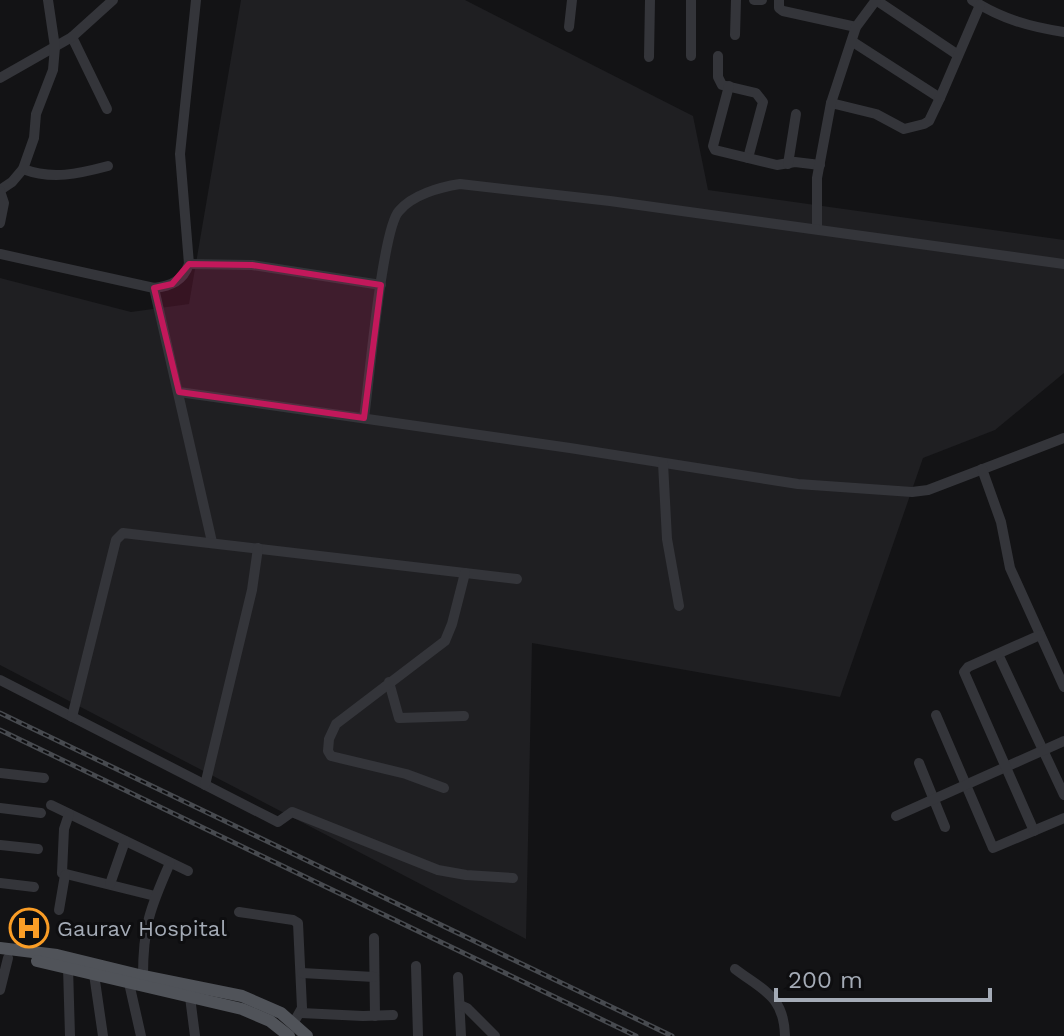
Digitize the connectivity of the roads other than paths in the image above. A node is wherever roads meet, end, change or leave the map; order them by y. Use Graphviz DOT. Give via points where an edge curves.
graph roads {
  1 [pos="48,0"];
  2 [pos="113,0"];
  3 [pos="196,0"];
  4 [pos="572,0"];
  5 [pos="650,0"];
  6 [pos="691,0"];
  7 [pos="736,0"];
  8 [pos="754,0"];
  9 [pos="762,0"];
  10 [pos="779,0"];
  11 [pos="876,0"];
  12 [pos="976,2"];
  13 [pos="569,27"];
  14 [pos="856,27"];
  15 [pos="1064,32"];
  16 [pos="735,35"];
  17 [pos="72,37"];
  18 [pos="853,42"];
  19 [pos="55,47"];
  20 [pos="958,55"];
  21 [pos="691,56"];
  22 [pos="718,56"];
  23 [pos="649,57"];
  24 [pos="0,78"];
  25 [pos="729,86"];
  26 [pos="940,98"];
  27 [pos="831,103"];
  28 [pos="107,109"];
  29 [pos="796,114"];
  30 [pos="748,158"];
  31 [pos="788,164"];
  32 [pos="820,165"];
  33 [pos="108,166"];
  34 [pos="23,169"];
  35 [pos="0,190"];
  36 [pos="0,223"];
  37 [pos="817,229"];
  38 [pos="0,254"];
  39 [pos="189,264"];
  40 [pos="1064,264"];
  41 [pos="381,285"];
  42 [pos="154,288"];
  43 [pos="179,392"];
  44 [pos="364,418"];
  45 [pos="1064,438"];
  46 [pos="663,463"];
  47 [pos="982,469"];
  48 [pos="212,542"];
  49 [pos="258,548"];
  50 [pos="465,573"];
  51 [pos="517,579"];
  52 [pos="679,606"];
  53 [pos="1040,635"];
  54 [pos="998,654"];
  55 [pos="0,680"];
  56 [pos="389,682"];
  57 [pos="1064,687"];
  58 [pos="936,715"];
  59 [pos="464,716"];
  60 [pos="72,717"];
  61 [pos="1064,741"];
  62 [pos="1043,750"];
  63 [pos="919,763"];
  64 [pos="1004,767"];
  65 [pos="0,773"];
  66 [pos="44,778"];
  67 [pos="205,785"];
  68 [pos="966,785"];
  69 [pos="444,788"];
  70 [pos="1064,795"];
  71 [pos="934,799"];
  72 [pos="51,805"];
  73 [pos="0,808"];
  74 [pos="41,813"];
  75 [pos="69,814"];
  76 [pos="896,816"];
  77 [pos="1064,818"];
  78 [pos="945,827"];
  79 [pos="1034,831"];
  80 [pos="125,841"];
  81 [pos="0,845"];
  82 [pos="38,849"];
  83 [pos="170,863"];
  84 [pos="188,871"];
  85 [pos="65,875"];
  86 [pos="513,878"];
  87 [pos="0,883"];
  88 [pos="110,884"];
  89 [pos="34,887"];
  90 [pos="155,896"];
  91 [pos="59,910"];
  92 [pos="239,912"];
  93 [pos="374,938"];
  94 [pos="3,954"];
  95 [pos="416,966"];
  96 [pos="68,967"];
  97 [pos="735,969"];
  98 [pos="302,973"];
  99 [pos="94,974"];
  100 [pos="143,976"];
  101 [pos="374,977"];
  102 [pos="458,977"];
  103 [pos="129,983"];
  104 [pos="0,990"];
  105 [pos="190,997"];
  106 [pos="460,1005"];
  107 [pos="393,1015"];
  108 [pos="375,1016"];
  109 [pos="298,1017"];
  110 [pos="70,1036"];
  111 [pos="103,1036"];
  112 [pos="141,1036"];
  113 [pos="195,1036"];
  114 [pos="289,1036"];
  115 [pos="307,1036"];
  116 [pos="418,1036"];
  117 [pos="461,1036"];
  118 [pos="495,1036"];
  119 [pos="785,1036"];
  1 -- 19 [label="street"];
  2 -- 17 [label="street"];
  3 -- 39 [label="street" via="180,154"];
  4 -- 13 [label="street"];
  5 -- 23 [label="street"];
  6 -- 21 [label="street"];
  7 -- 16 [label="street"];
  8 -- 9 [label="street"];
  10 -- 14 [label="street" via="783,11"];
  11 -- 14 [label="street"];
  11 -- 20 [label="street"];
  12 -- 15 [label="street" via="1027,26"];
  12 -- 20 [label="street"];
  14 -- 18 [label="street"];
  17 -- 19 [label="street"];
  17 -- 28 [label="street"];
  18 -- 26 [label="street"];
  18 -- 27 [label="street"];
  19 -- 24 [label="street"];
  19 -- 34 [label="street"];
  20 -- 26 [label="street"];
  22 -- 25 [label="street" via="719,82"];
  25 -- 30 [label="street" via="756,93 763,102"];
  25 -- 30 [label="street" via="713,146"];
  26 -- 27 [label="street" via="929,121 909,129"];
  27 -- 32 [label="street"];
  29 -- 31 [label="street"];
  30 -- 31 [label="street"];
  31 -- 32 [label="street"];
  32 -- 37 [label="street"];
  33 -- 34 [label="street" via="64,176"];
  34 -- 35 [label="street"];
  35 -- 36 [label="street"];
  37 -- 40 [label="street"];
  37 -- 41 [label="street" via="460,184 434,190 400,209 390,229"];
  38 -- 42 [label="street"];
  39 -- 41 [label="street" via="252,265"];
  39 -- 42 [label="street" via="182,278"];
  41 -- 44 [label="street"];
  42 -- 43 [label="street"];
  43 -- 44 [label="street"];
  43 -- 48 [label="street"];
  44 -- 46 [label="street"];
  45 -- 47 [label="street"];
  46 -- 47 [label="street" via="798,484 912,492"];
  46 -- 52 [label="street" via="667,539"];
  47 -- 53 [label="street" via="1010,568"];
  48 -- 49 [label="street"];
  48 -- 60 [label="street" via="128,532 119,536"];
  49 -- 50 [label="street"];
  49 -- 67 [label="street"];
  50 -- 51 [label="street"];
  50 -- 56 [label="street" via="445,641"];
  53 -- 54 [label="street"];
  53 -- 57 [label="street"];
  54 -- 62 [label="street"];
  54 -- 64 [label="street" via="964,672"];
  55 -- 60 [label="street"];
  56 -- 59 [label="street" via="399,718"];
  56 -- 69 [label="street" via="336,724 329,755"];
  58 -- 68 [label="street"];
  60 -- 67 [label="street"];
  61 -- 62 [label="street"];
  62 -- 64 [label="street"];
  62 -- 70 [label="street"];
  63 -- 71 [label="street"];
  64 -- 68 [label="street"];
  64 -- 79 [label="street"];
  65 -- 66 [label="street"];
  67 -- 86 [label="street" via="278,822 292,812 438,870"];
  68 -- 71 [label="street"];
  68 -- 79 [label="street" via="993,848"];
  71 -- 76 [label="street"];
  71 -- 78 [label="street"];
  72 -- 75 [label="street"];
  73 -- 74 [label="street"];
  75 -- 80 [label="street"];
  75 -- 85 [label="street" via="61,866"];
  77 -- 79 [label="street"];
  80 -- 83 [label="street"];
  80 -- 88 [label="street"];
  81 -- 82 [label="street"];
  83 -- 84 [label="street"];
  83 -- 90 [label="street"];
  85 -- 88 [label="street"];
  85 -- 91 [label="street"];
  87 -- 89 [label="street"];
  88 -- 90 [label="street"];
  90 -- 100 [label="street" via="145,928"];
  92 -- 98 [label="street" via="296,921"];
  93 -- 101 [label="street"];
  94 -- 96 [label="main road"];
  94 -- 100 [label="main road" via="57,955"];
  94 -- 104 [label="street"];
  95 -- 116 [label="street"];
  96 -- 99 [label="main road"];
  96 -- 110 [label="street"];
  97 -- 119 [label="street" via="780,1005"];
  98 -- 101 [label="street"];
  98 -- 109 [label="street"];
  99 -- 103 [label="main road"];
  99 -- 111 [label="street"];
  100 -- 109 [label="main road" via="242,996"];
  101 -- 108 [label="street"];
  102 -- 106 [label="street"];
  103 -- 105 [label="main road"];
  103 -- 112 [label="street"];
  105 -- 113 [label="street"];
  105 -- 114 [label="main road" via="256,1014"];
  106 -- 117 [label="street"];
  106 -- 118 [label="street"];
  107 -- 108 [label="street"];
  108 -- 109 [label="street"];
  109 -- 115 [label="main road"];
}
